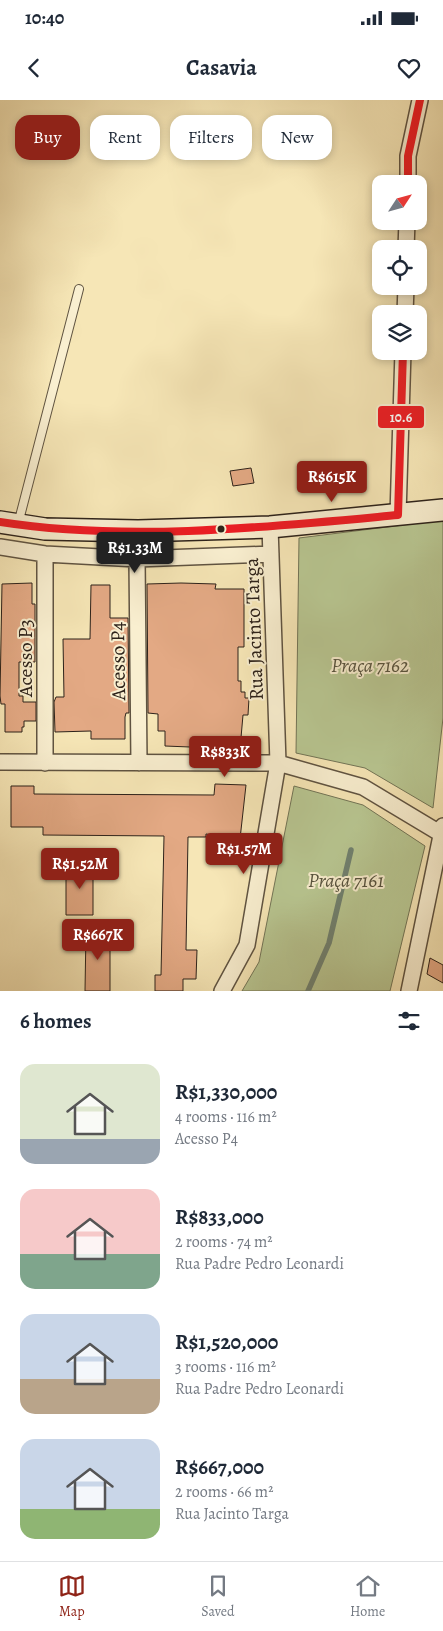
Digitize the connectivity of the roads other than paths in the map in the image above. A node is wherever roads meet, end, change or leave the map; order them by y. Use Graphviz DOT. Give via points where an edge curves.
graph roads {
  1 [pos="420,100"];
  2 [pos="408,175"];
  3 [pos="79,289"];
  4 [pos="403,360"];
  5 [pos="443,510"];
  6 [pos="398,515"];
  7 [pos="9,524"];
  8 [pos="270,527"];
  9 [pos="0,547"];
  10 [pos="45,554"];
  11 [pos="271,554"];
  12 [pos="137,559"];
  13 [pos="0,762"];
  14 [pos="46,763"];
  15 [pos="139,763"];
  16 [pos="278,763"];
  17 [pos="442,831"];
  18 [pos="222,991"];
  19 [pos="409,991"];
  1 -- 2 [label="street" via="408,156"];
  3 -- 7 [label="lane"];
  4 -- 6 [label="street"];
  5 -- 6 [label="main road"];
  6 -- 8 [label="main road"];
  7 -- 8 [label="main road" via="45,529 138,531"];
  8 -- 11 [label="street, Rua Jacinto Targa"];
  9 -- 10 [label="street"];
  10 -- 12 [label="street"];
  10 -- 14 [label="street, Acesso P3"];
  11 -- 12 [label="street"];
  11 -- 16 [label="street, Rua Jacinto Targa"];
  12 -- 15 [label="street, Acesso P4"];
  13 -- 14 [label="street"];
  14 -- 15 [label="street"];
  15 -- 16 [label="street"];
  16 -- 17 [label="street" via="363,786"];
  16 -- 18 [label="street, Rua Jacinto Targa" via="247,945"];
  17 -- 19 [label="street"];
}
